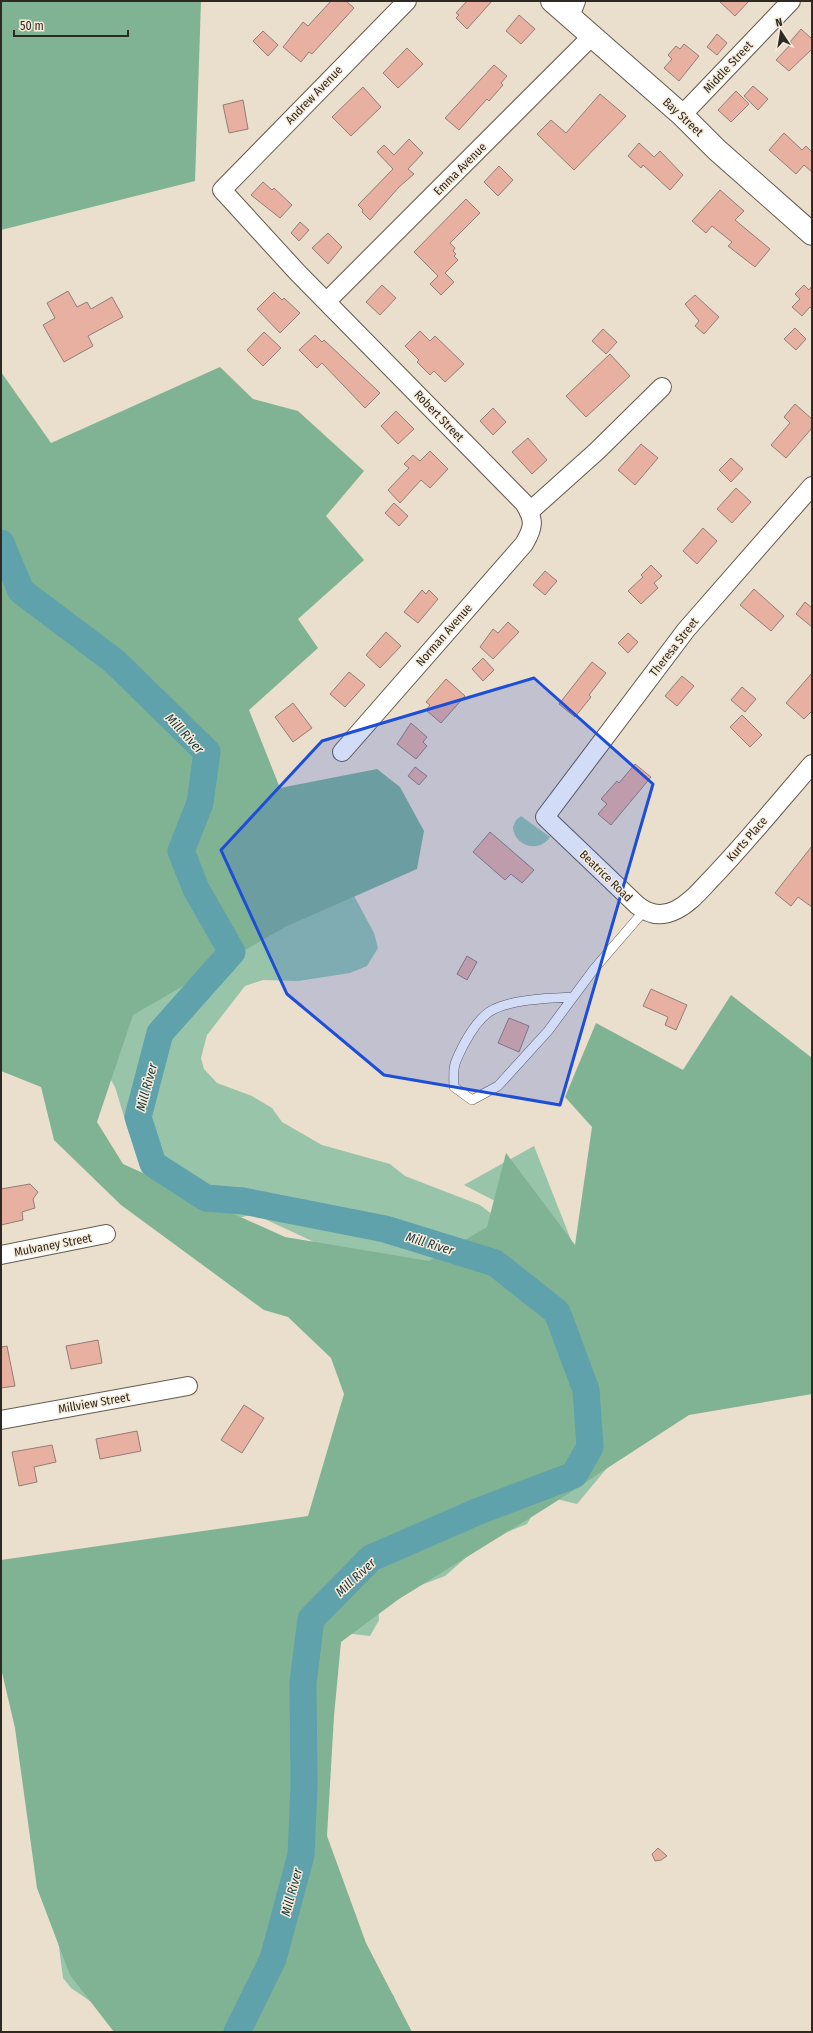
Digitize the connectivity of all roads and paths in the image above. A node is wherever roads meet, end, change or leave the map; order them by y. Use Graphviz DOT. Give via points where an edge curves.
graph roads {
  1 [pos="407,1"];
  2 [pos="552,1"];
  3 [pos="791,1"];
  4 [pos="573,9"];
  5 [pos="592,36"];
  6 [pos="682,115"];
  7 [pos="222,190"];
  8 [pos="810,227"];
  9 [pos="327,301"];
  10 [pos="662,387"];
  11 [pos="812,486"];
  12 [pos="529,512"];
  13 [pos="342,752"];
  14 [pos="812,764"];
  15 [pos="545,817"];
  16 [pos="676,910"];
  17 [pos="644,911"];
  18 [pos="573,997"];
  19 [pos="106,1234"];
  20 [pos="1,1255"];
  21 [pos="188,1386"];
  22 [pos="1,1420"];
  1 -- 7 [label="street, Andrew Avenue"];
  2 -- 4 [label="main road, Bay Street"];
  3 -- 6 [label="street, Middle Street"];
  4 -- 5 [label="main road, Bay Street"];
  5 -- 6 [label="main road, Bay Street"];
  5 -- 9 [label="street, Emma Avenue"];
  6 -- 8 [label="main road, Bay Street" via="717,150"];
  7 -- 9 [label="street, Robert Street"];
  9 -- 12 [label="street, Robert Street" via="524,503"];
  10 -- 12 [label="street" via="597,452"];
  11 -- 15 [label="street, Theresa Street" via="686,630"];
  12 -- 13 [label="street, Norman Avenue" via="532,521 531,532 524,544"];
  14 -- 16 [label="street, Kurts Place" via="737,852 696,895"];
  15 -- 17 [label="street, Beatrice Road"];
  16 -- 17 [label="street, Beatrice Road" via="660,915"];
  17 -- 18 [label="lane"];
  18 -- 18 [label="lane" via="548,1031 498,1086 472,1100 454,1087 453,1065 470,1033 489,1012 531,1000"];
  19 -- 20 [label="street, Mulvaney Street"];
  21 -- 22 [label="street, Millview Street"];
}
